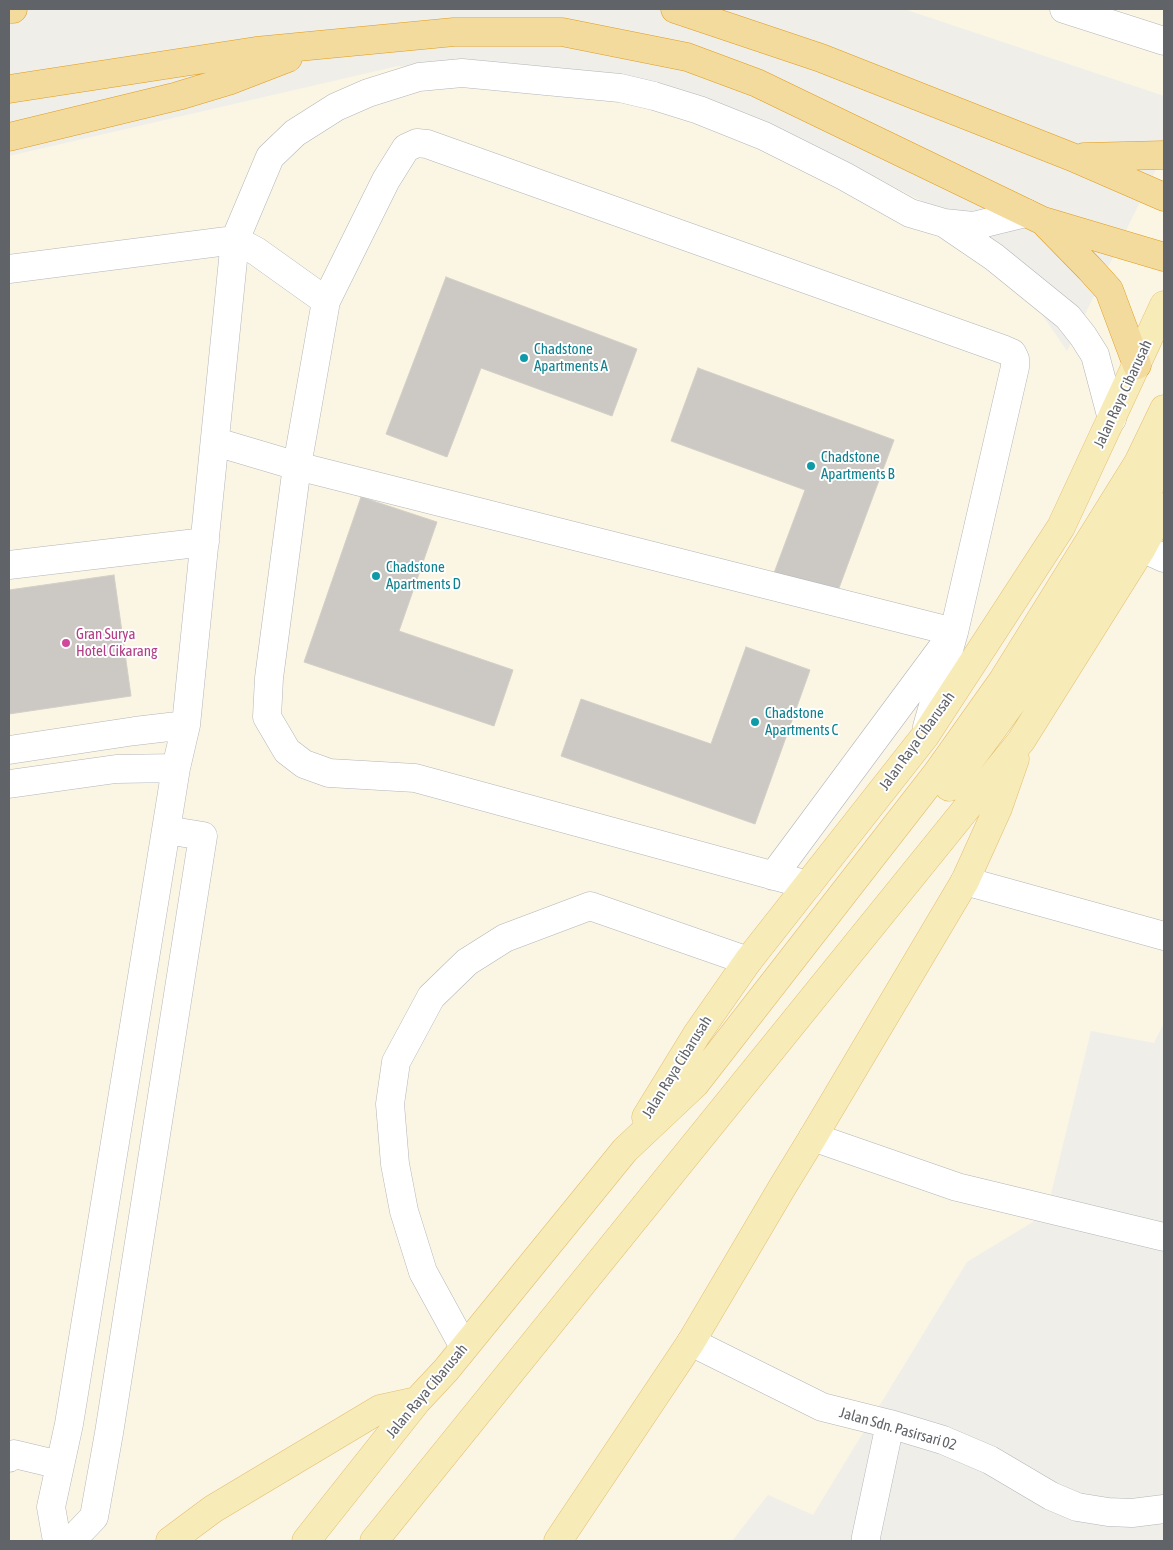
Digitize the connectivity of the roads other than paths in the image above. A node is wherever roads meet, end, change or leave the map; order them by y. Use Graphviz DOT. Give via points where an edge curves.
graph roads {
  1 [pos="9,9"];
  2 [pos="13,9"];
  3 [pos="675,9"];
  4 [pos="1064,9"];
  5 [pos="1164,41"];
  6 [pos="320,45"];
  7 [pos="9,89"];
  8 [pos="9,137"];
  9 [pos="1164,155"];
  10 [pos="1072,157"];
  11 [pos="1164,197"];
  12 [pos="1034,217"];
  13 [pos="944,224"];
  14 [pos="235,240"];
  15 [pos="1164,257"];
  16 [pos="9,269"];
  17 [pos="326,301"];
  18 [pos="1162,317"];
  19 [pos="1137,365"];
  20 [pos="1164,410"];
  21 [pos="1112,418"];
  22 [pos="216,442"];
  23 [pos="1164,456"];
  24 [pos="297,466"];
  25 [pos="1164,507"];
  26 [pos="205,542"];
  27 [pos="1153,553"];
  28 [pos="9,565"];
  29 [pos="954,632"];
  30 [pos="186,725"];
  31 [pos="925,736"];
  32 [pos="1021,741"];
  33 [pos="9,750"];
  34 [pos="176,768"];
  35 [pos="9,784"];
  36 [pos="166,830"];
  37 [pos="773,876"];
  38 [pos="965,881"];
  39 [pos="808,885"];
  40 [pos="1164,936"];
  41 [pos="748,961"];
  42 [pos="703,1087"];
  43 [pos="813,1137"];
  44 [pos="626,1150"];
  45 [pos="658,1190"];
  46 [pos="1164,1237"];
  47 [pos="692,1342"];
  48 [pos="464,1347"];
  49 [pos="417,1401"];
  50 [pos="890,1424"];
  51 [pos="9,1458"];
  52 [pos="60,1465"];
  53 [pos="1164,1510"];
  54 [pos="57,1541"];
  55 [pos="71,1541"];
  56 [pos="170,1541"];
  57 [pos="306,1541"];
  58 [pos="374,1541"];
  59 [pos="558,1541"];
  60 [pos="866,1541"];
  1 -- 2 [label="highway"];
  3 -- 10 [label="highway" via="820,58"];
  4 -- 5 [label="street"];
  6 -- 7 [label="highway" via="256,51"];
  6 -- 8 [label="highway" via="196,91"];
  6 -- 12 [label="highway" via="454,32 562,32 687,58 757,83"];
  9 -- 10 [label="highway"];
  10 -- 11 [label="highway"];
  12 -- 13 [label="street" via="973,226"];
  12 -- 15 [label="highway"];
  12 -- 19 [label="highway" via="1090,268 1109,290"];
  13 -- 14 [label="street" via="910,213 764,136 699,110 620,88 462,74 419,77 368,93 336,108 295,134 270,157"];
  13 -- 21 [label="street" via="994,257 1068,317 1094,355"];
  14 -- 16 [label="street"];
  14 -- 17 [label="street" via="256,251"];
  14 -- 22 [label="street"];
  17 -- 24 [label="street"];
  17 -- 29 [label="street" via="386,180 406,148 417,143 1012,353 1015,359"];
  18 -- 19 [label="main road, Jalan Raya Cibarusah"];
  19 -- 21 [label="main road, Jalan Raya Cibarusah"];
  20 -- 42 [label="main road, Jalan Raya Cibarusah" via="1138,463 1003,680"];
  21 -- 31 [label="main road, Jalan Raya Cibarusah" via="1061,527"];
  22 -- 24 [label="street"];
  22 -- 26 [label="street"];
  23 -- 42 [label="main road, Jalan Raya Cibarusah" via="1147,492 1056,641 975,753"];
  24 -- 29 [label="street"];
  24 -- 37 [label="street" via="269,678 267,717 287,751 304,764 329,773 414,778"];
  25 -- 27 [label="main road, Jalan Raya Cibarusah"];
  26 -- 28 [label="street"];
  26 -- 30 [label="street"];
  27 -- 32 [label="main road, Jalan Raya Cibarusah"];
  29 -- 31 [label="street"];
  29 -- 37 [label="street"];
  30 -- 33 [label="street"];
  30 -- 34 [label="street"];
  31 -- 39 [label="main road, Jalan Raya Cibarusah"];
  32 -- 38 [label="main road" via="1001,800"];
  32 -- 45 [label="main road, Jalan Raya Cibarusah"];
  34 -- 35 [label="street" via="116,769"];
  34 -- 36 [label="street"];
  36 -- 52 [label="street"];
  36 -- 55 [label="street" via="203,836 94,1517"];
  37 -- 39 [label="street"];
  38 -- 40 [label="street"];
  38 -- 43 [label="main road"];
  39 -- 41 [label="main road, Jalan Raya Cibarusah"];
  41 -- 44 [label="main road, Jalan Raya Cibarusah" via="697,1034"];
  41 -- 48 [label="street" via="590,906 505,938 467,962 431,998 396,1062 390,1104 395,1164 404,1211 423,1272"];
  42 -- 44 [label="main road, Jalan Raya Cibarusah"];
  42 -- 45 [label="main road, Jalan Raya Cibarusah"];
  43 -- 46 [label="street" via="958,1187"];
  43 -- 47 [label="main road"];
  44 -- 48 [label="main road, Jalan Raya Cibarusah"];
  45 -- 58 [label="main road, Jalan Raya Cibarusah"];
  47 -- 50 [label="street, Jalan Sdn. Pasirsari 02" via="822,1407"];
  47 -- 59 [label="main road"];
  48 -- 49 [label="main road, Jalan Raya Cibarusah"];
  49 -- 56 [label="main road" via="380,1409 213,1509"];
  49 -- 57 [label="main road, Jalan Raya Cibarusah"];
  50 -- 53 [label="street, Jalan Sdn. Pasirsari 02" via="943,1440 990,1460 1051,1496 1078,1507 1132,1513"];
  50 -- 60 [label="street"];
  51 -- 52 [label="street" via="14,1454"];
  52 -- 54 [label="street" via="51,1507"];
}
